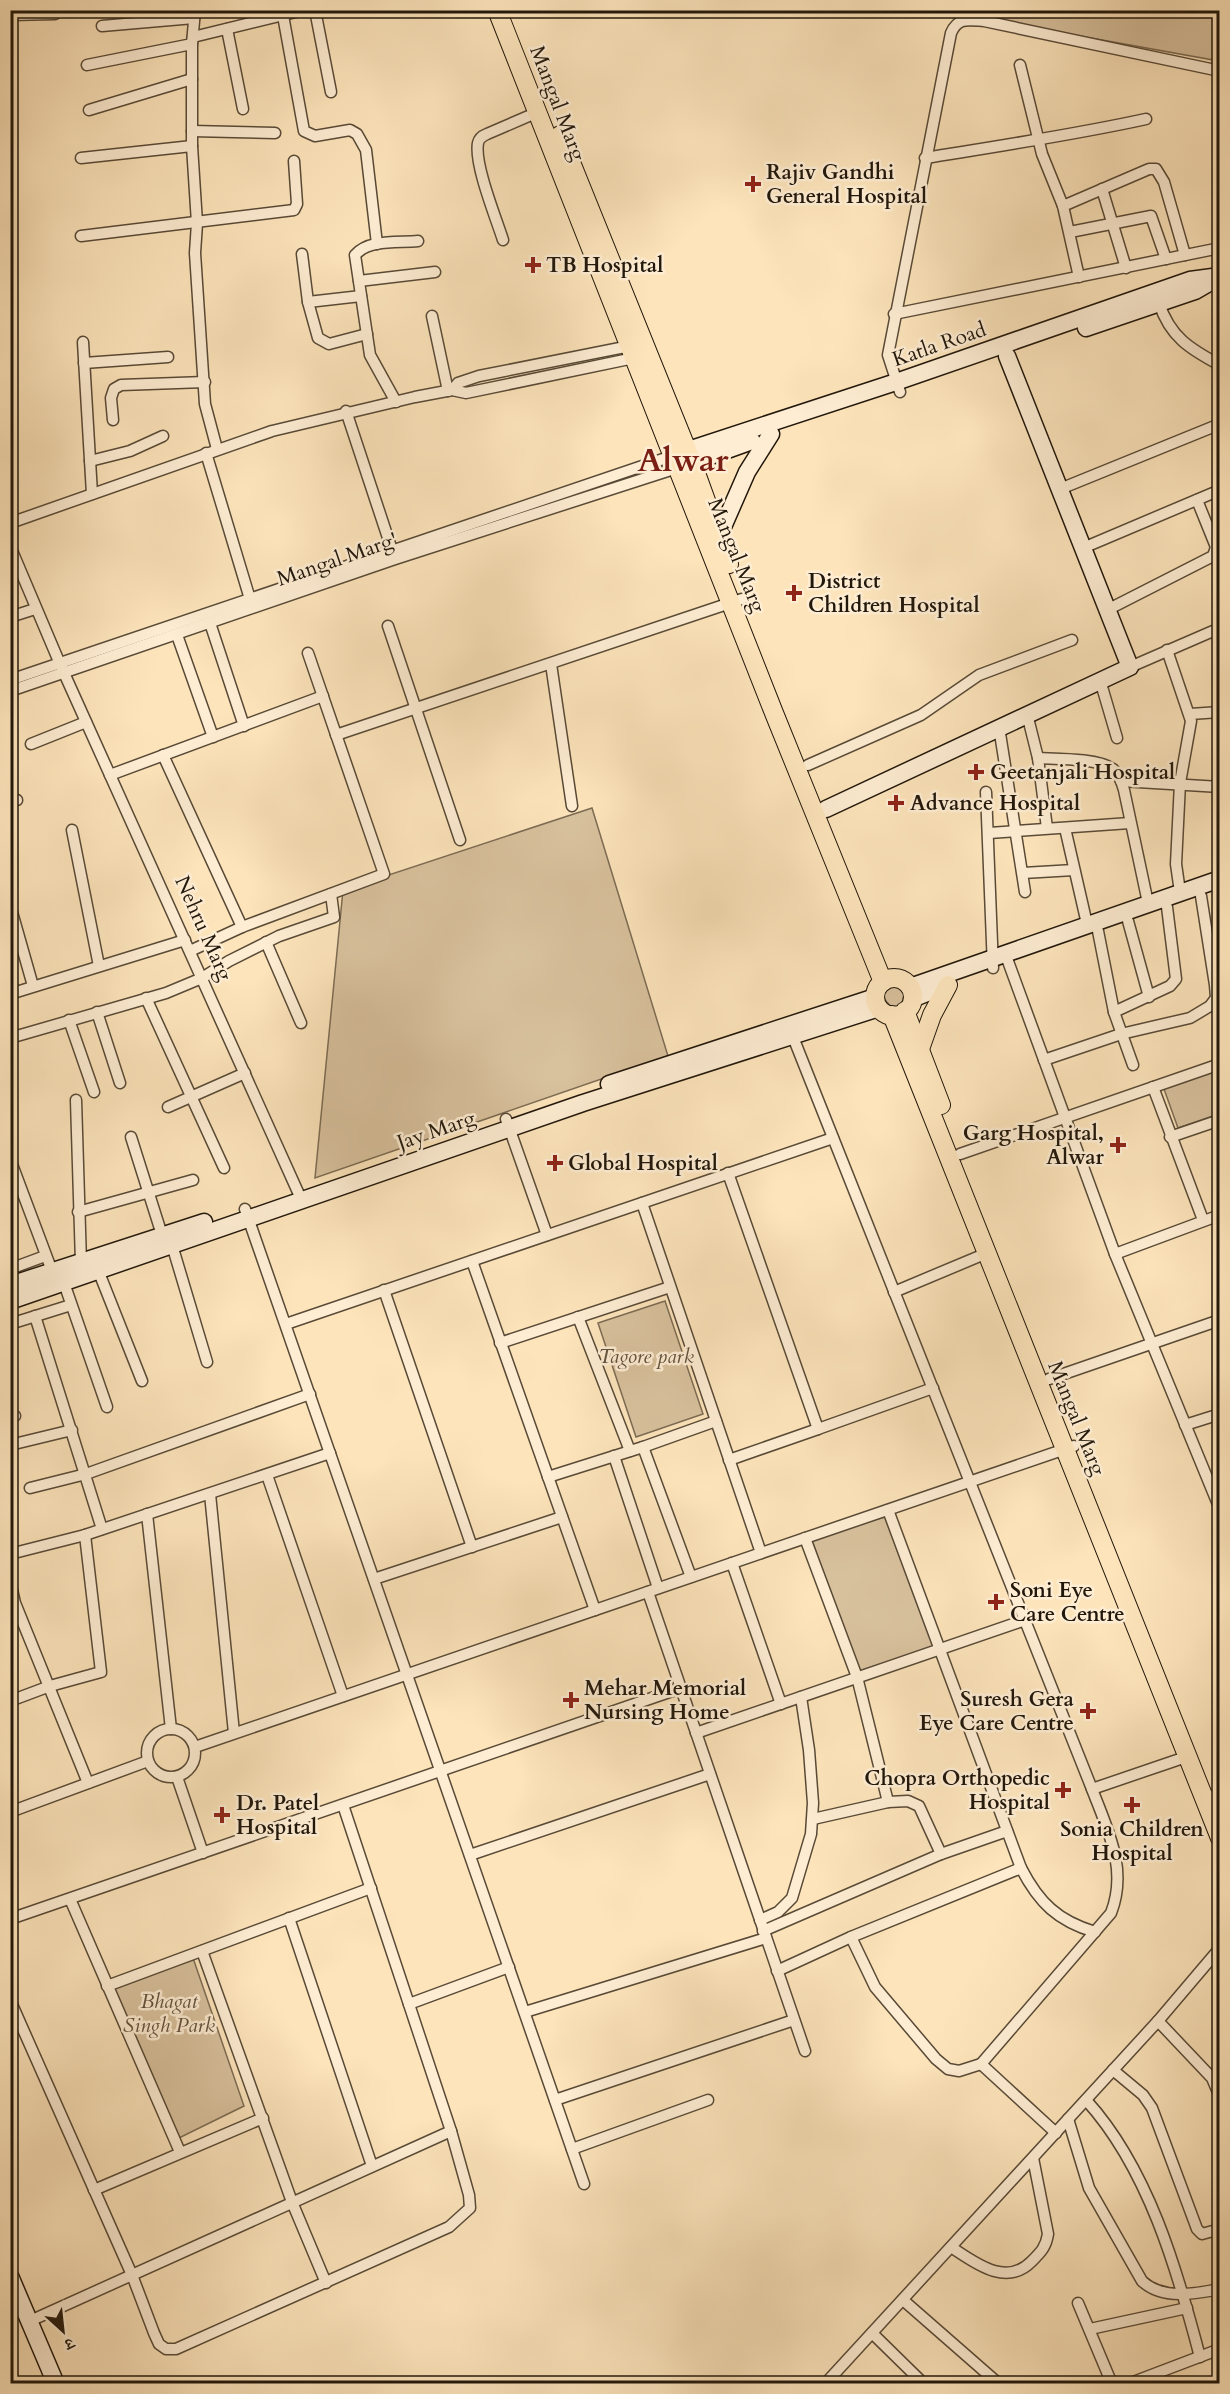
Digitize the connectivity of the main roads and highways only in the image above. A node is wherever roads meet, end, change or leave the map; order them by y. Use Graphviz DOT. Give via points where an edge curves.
graph roads {
  1 [pos="498,10"];
  2 [pos="511,10"];
  3 [pos="1218,279"];
  4 [pos="1140,304"];
  5 [pos="999,355"];
  6 [pos="898,387"];
  7 [pos="771,434"];
  8 [pos="682,459"];
  9 [pos="719,536"];
  10 [pos="737,600"];
  11 [pos="826,809"];
  12 [pos="1220,879"];
  13 [pos="1220,890"];
  14 [pos="1093,928"];
  15 [pos="999,960"];
  16 [pos="948,985"];
  17 [pos="894,997"];
  18 [pos="920,1049"];
  19 [pos="508,1124"];
  20 [pos="167,1240"];
  21 [pos="992,1251"];
  22 [pos="49,1275"];
  23 [pos="10,1285"];
  24 [pos="10,1301"];
  25 [pos="1070,1448"];
  26 [pos="1218,1798"];
  27 [pos="1220,1838"];
  28 [pos="10,2276"];
  29 [pos="56,2384"];
  1 -- 8 [label="main road, Mangal Marg" via="632,352"];
  2 -- 8 [label="main road, Mangal Marg"];
  3 -- 4 [label="main road, Katla Road" via="1159,303"];
  3 -- 4 [label="main road, Katla Road" via="1190,280"];
  4 -- 5 [label="main road, Katla Road"];
  5 -- 6 [label="main road, Katla Road"];
  5 -- 11 [label="main road" via="1060,489 1130,667"];
  6 -- 7 [label="main road, Katla Road"];
  6 -- 8 [label="main road, Katla Road"];
  7 -- 8 [label="main road, Katla Road"];
  7 -- 9 [label="main road" via="741,483"];
  8 -- 9 [label="main road, Mangal Marg"];
  8 -- 10 [label="main road, Mangal Marg"];
  9 -- 10 [label="main road, Mangal Marg"];
  10 -- 11 [label="main road, Mangal Marg"];
  10 -- 17 [label="main road, Mangal Marg" via="774,713"];
  11 -- 17 [label="main road, Mangal Marg"];
  12 -- 14 [label="main road" via="1148,903"];
  13 -- 14 [label="main road" via="1128,921"];
  14 -- 15 [label="main road"];
  15 -- 16 [label="main road"];
  15 -- 17 [label="main road"];
  16 -- 17 [label="main road"];
  16 -- 18 [label="main road"];
  17 -- 18 [label="main road, Mangal Marg"];
  17 -- 19 [label="main road, Jay Marg"];
  17 -- 19 [label="main road, Jay Marg" via="793,1037"];
  17 -- 21 [label="main road, Mangal Marg"];
  18 -- 21 [label="main road, Mangal Marg"];
  19 -- 20 [label="main road, Jay Marg"];
  20 -- 22 [label="main road, Jay Marg"];
  20 -- 22 [label="main road, Jay Marg" via="98,1270"];
  21 -- 25 [label="main road, Mangal Marg"];
  21 -- 25 [label="main road, Mangal Marg" via="1049,1379"];
  22 -- 23 [label="main road, Jay Marg"];
  22 -- 24 [label="main road, Jay Marg"];
  25 -- 26 [label="main road, Mangal Marg"];
  25 -- 27 [label="main road, Mangal Marg"];
  28 -- 29 [label="main road"];
}
